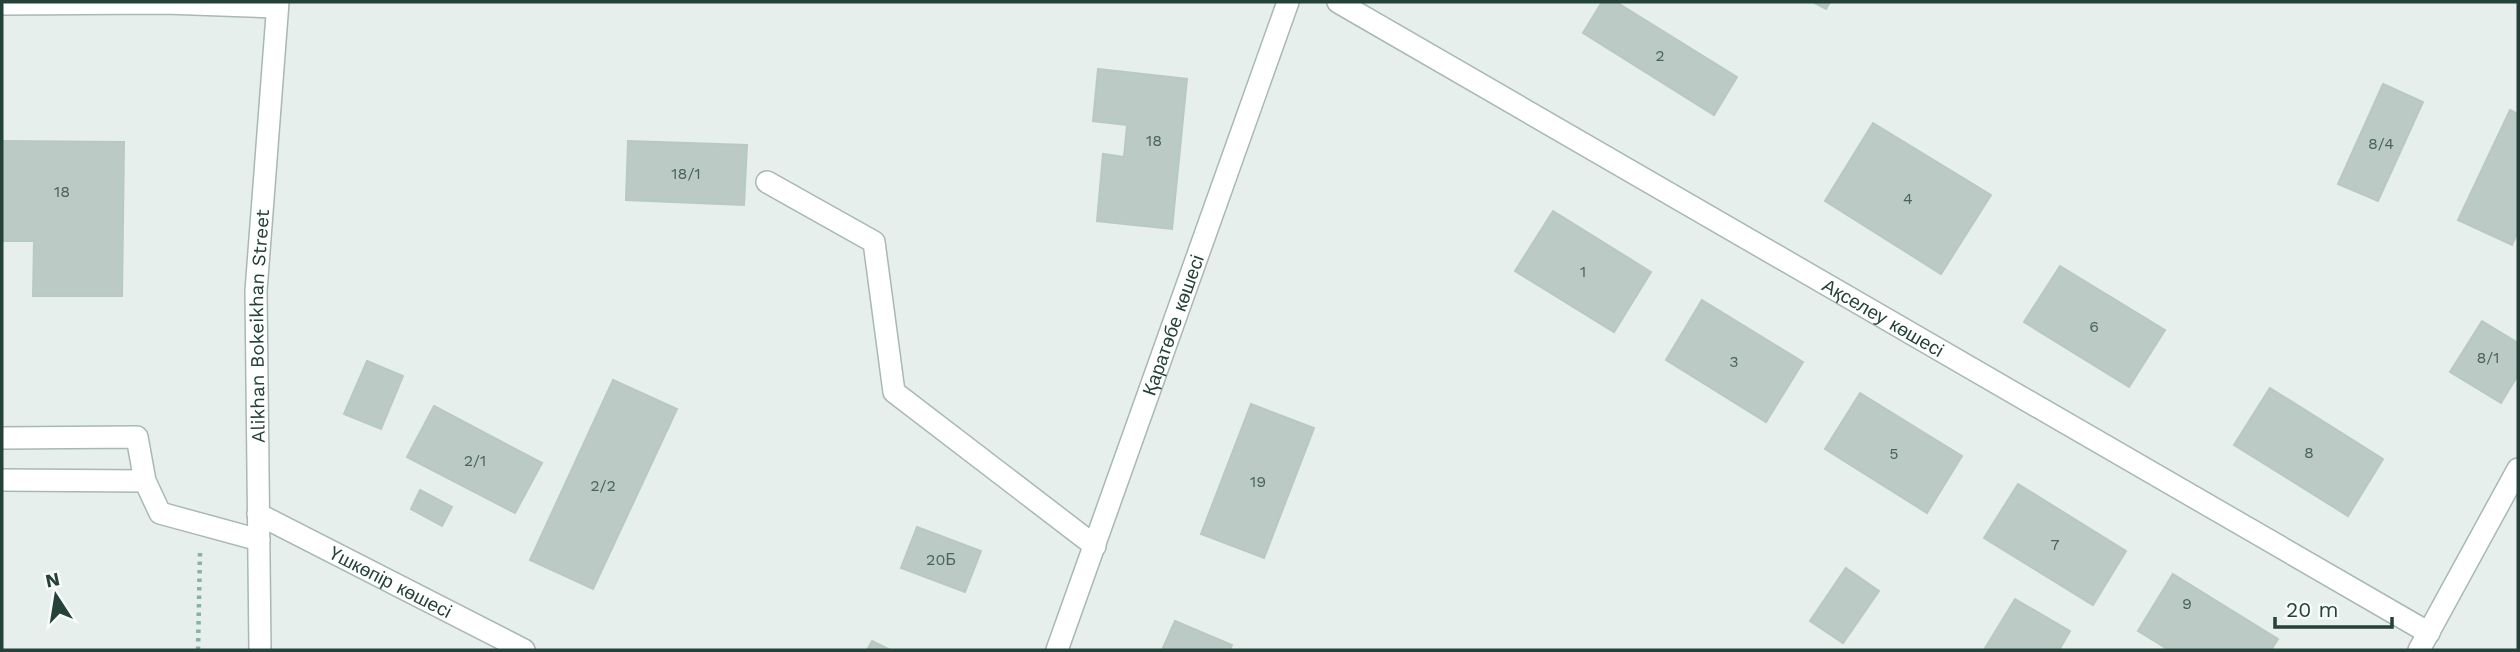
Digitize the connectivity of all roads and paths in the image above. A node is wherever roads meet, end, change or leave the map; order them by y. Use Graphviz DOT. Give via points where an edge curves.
graph roads {
  1 [pos="1288,2"];
  2 [pos="1338,2"];
  3 [pos="2,4"];
  4 [pos="277,4"];
  5 [pos="767,182"];
  6 [pos="2,438"];
  7 [pos="2518,469"];
  8 [pos="2,480"];
  9 [pos="145,481"];
  10 [pos="258,514"];
  11 [pos="200,524"];
  12 [pos="259,540"];
  13 [pos="1095,546"];
  14 [pos="2424,642"];
  15 [pos="198,650"];
  16 [pos="260,650"];
  17 [pos="524,650"];
  18 [pos="1057,650"];
  1 -- 13 [label="street, Қаратөбе көшесі"];
  2 -- 14 [label="street, Ақселеу көшесі"];
  3 -- 4 [label="street"];
  4 -- 10 [label="street, Alikhan Bokeikhan Street" via="256,291"];
  5 -- 13 [label="street" via="874,242 894,392"];
  6 -- 9 [label="street" via="138,437"];
  7 -- 14 [label="street"];
  8 -- 9 [label="street"];
  9 -- 11 [label="street" via="160,513"];
  10 -- 12 [label="street, Alikhan Bokeikhan Street"];
  10 -- 17 [label="street, Үшкөпір көшесі"];
  11 -- 12 [label="street"];
  11 -- 15 [label="path"];
  12 -- 16 [label="street, Alikhan Bokeikhan Street"];
  13 -- 18 [label="street, Қаратөбе көшесі"];
}
